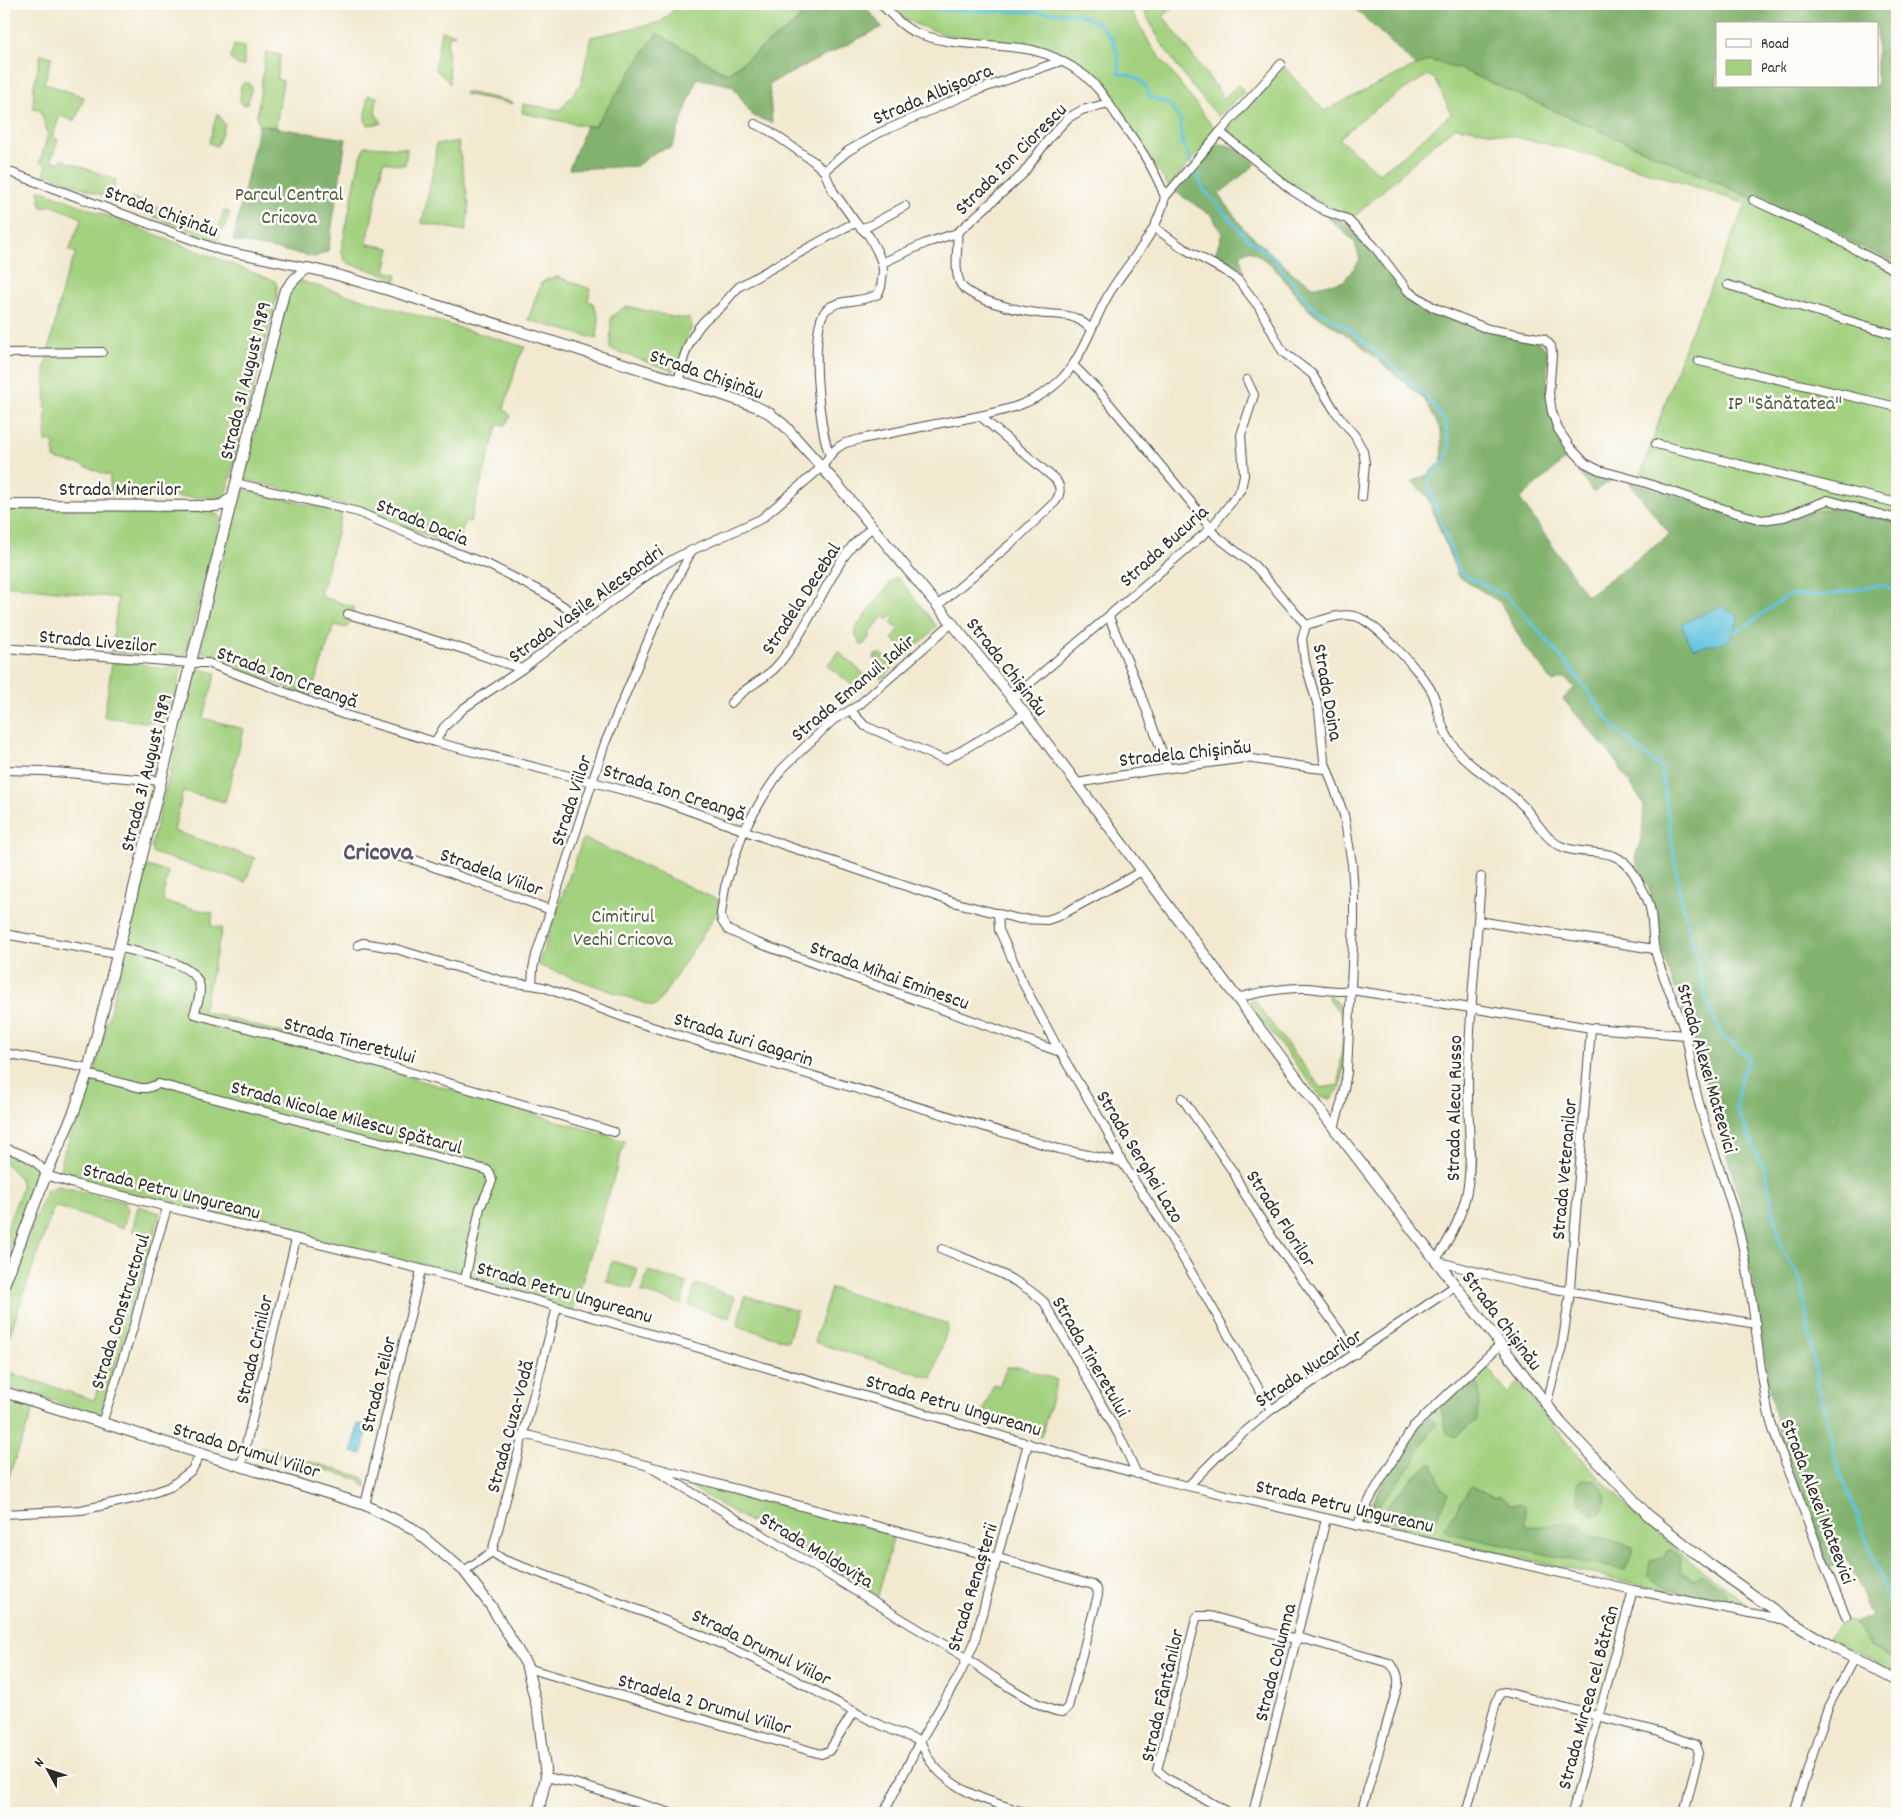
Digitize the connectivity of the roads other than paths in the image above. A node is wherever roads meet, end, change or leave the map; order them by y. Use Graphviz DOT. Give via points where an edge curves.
graph roads {
  1 [pos="881,4"];
  2 [pos="1061,61"];
  3 [pos="1281,64"];
  4 [pos="1108,103"];
  5 [pos="755,124"];
  6 [pos="1220,132"];
  7 [pos="4,170"];
  8 [pos="824,171"];
  9 [pos="1166,197"];
  10 [pos="1754,200"];
  11 [pos="905,206"];
  12 [pos="858,226"];
  13 [pos="1155,228"];
  14 [pos="957,233"];
  15 [pos="882,263"];
  16 [pos="308,268"];
  17 [pos="1897,271"];
  18 [pos="1728,285"];
  19 [pos="1091,329"];
  20 [pos="1897,335"];
  21 [pos="102,352"];
  22 [pos="4,353"];
  23 [pos="1699,361"];
  24 [pos="1073,365"];
  25 [pos="1247,380"];
  26 [pos="678,381"];
  27 [pos="1897,406"];
  28 [pos="980,416"];
  29 [pos="1656,444"];
  30 [pos="830,455"];
  31 [pos="822,468"];
  32 [pos="236,483"];
  33 [pos="233,496"];
  34 [pos="1362,497"];
  35 [pos="1897,503"];
  36 [pos="4,505"];
  37 [pos="1897,519"];
  38 [pos="872,527"];
  39 [pos="1210,529"];
  40 [pos="692,550"];
  41 [pos="937,606"];
  42 [pos="348,614"];
  43 [pos="1108,617"];
  44 [pos="585,621"];
  45 [pos="952,623"];
  46 [pos="1306,625"];
  47 [pos="4,648"];
  48 [pos="190,663"];
  49 [pos="522,669"];
  50 [pos="1014,700"];
  51 [pos="731,703"];
  52 [pos="851,711"];
  53 [pos="1025,714"];
  54 [pos="435,742"];
  55 [pos="1168,768"];
  56 [pos="1326,769"];
  57 [pos="4,770"];
  58 [pos="161,781"];
  59 [pos="593,782"];
  60 [pos="1076,783"];
  61 [pos="744,830"];
  62 [pos="393,854"];
  63 [pos="1142,871"];
  64 [pos="1481,878"];
  65 [pos="551,910"];
  66 [pos="998,913"];
  67 [pos="721,914"];
  68 [pos="1478,921"];
  69 [pos="4,934"];
  70 [pos="358,945"];
  71 [pos="1654,949"];
  72 [pos="117,951"];
  73 [pos="532,984"];
  74 [pos="1351,990"];
  75 [pos="1237,998"];
  76 [pos="1472,1008"];
  77 [pos="1591,1028"];
  78 [pos="1686,1035"];
  79 [pos="1060,1052"];
  80 [pos="4,1053"];
  81 [pos="88,1071"];
  82 [pos="1182,1098"];
  83 [pos="1334,1128"];
  84 [pos="614,1132"];
  85 [pos="4,1148"];
  86 [pos="1122,1162"];
  87 [pos="46,1174"];
  88 [pos="167,1208"];
  89 [pos="296,1239"];
  90 [pos="942,1249"];
  91 [pos="1435,1261"];
  92 [pos="421,1270"];
  93 [pos="465,1280"];
  94 [pos="4,1285"];
  95 [pos="1455,1286"];
  96 [pos="1569,1292"];
  97 [pos="557,1307"];
  98 [pos="1756,1324"];
  99 [pos="1500,1345"];
  100 [pos="1356,1354"];
  101 [pos="4,1392"];
  102 [pos="1546,1405"];
  103 [pos="1271,1410"];
  104 [pos="102,1423"];
  105 [pos="524,1434"];
  106 [pos="1028,1443"];
  107 [pos="201,1453"];
  108 [pos="241,1465"];
  109 [pos="650,1467"];
  110 [pos="1137,1474"];
  111 [pos="1188,1486"];
  112 [pos="365,1505"];
  113 [pos="4,1514"];
  114 [pos="1326,1519"];
  115 [pos="1357,1526"];
  116 [pos="492,1552"];
  117 [pos="998,1558"];
  118 [pos="464,1571"];
  119 [pos="1633,1590"];
  120 [pos="1846,1616"];
  121 [pos="1788,1620"];
  122 [pos="1297,1639"];
  123 [pos="968,1658"];
  124 [pos="1854,1658"];
  125 [pos="527,1668"];
  126 [pos="1897,1681"];
  127 [pos="854,1711"];
  128 [pos="1599,1717"];
  129 [pos="920,1741"];
  130 [pos="546,1778"];
  131 [pos="538,1813"];
  132 [pos="671,1813"];
  133 [pos="884,1813"];
  134 [pos="1028,1813"];
  135 [pos="1230,1813"];
  136 [pos="1254,1813"];
  137 [pos="1361,1813"];
  138 [pos="1466,1813"];
  139 [pos="1572,1813"];
  140 [pos="1684,1813"];
  141 [pos="1794,1813"];
  1 -- 2 [label="street" via="911,31 956,42 1032,50"];
  2 -- 4 [label="street" via="1087,78"];
  2 -- 8 [label="street, Strada Albișoara" via="975,91 879,133 848,151"];
  3 -- 6 [label="street, Strada Vasile Alecsandri"];
  4 -- 9 [label="street" via="1157,174"];
  4 -- 14 [label="street, Strada Ion Ciorescu" via="1082,110 1068,118 1022,175"];
  5 -- 8 [label="street"];
  6 -- 9 [label="street, Strada Vasile Alecsandri"];
  6 -- 37 [label="street" via="1293,191 1347,220 1373,245 1408,291 1433,308 1488,329 1544,339 1552,355 1549,394 1552,412 1558,429 1585,463 1762,520 1784,517 1828,500"];
  7 -- 16 [label="street, Strada Chișinău" via="189,241"];
  8 -- 12 [label="street" via="833,191"];
  9 -- 13 [label="street, Strada Vasile Alecsandri"];
  10 -- 17 [label="street"];
  11 -- 12 [label="street" via="869,226"];
  12 -- 15 [label="street" via="871,239"];
  12 -- 26 [label="street" via="846,227 740,286 698,328 687,350"];
  13 -- 19 [label="street, Strada Vasile Alecsandri" via="1114,286"];
  13 -- 34 [label="street" via="1238,280 1259,307 1284,352 1312,374 1363,451"];
  14 -- 15 [label="street, Strada Ion Ciorescu" via="932,240"];
  14 -- 19 [label="street" via="958,278 970,294 1036,313 1074,317"];
  15 -- 30 [label="street" via="878,294 831,307 822,316 817,379 824,438"];
  16 -- 26 [label="street, Strada Chișinău"];
  16 -- 32 [label="street, Strada 31 August 1989" via="290,282 284,293"];
  18 -- 20 [label="street"];
  19 -- 24 [label="street, Strada Vasile Alecsandri"];
  21 -- 22 [label="street"];
  23 -- 27 [label="street"];
  24 -- 28 [label="street, Strada Vasile Alecsandri" via="1047,392 1018,406"];
  24 -- 39 [label="street, Strada Doina" via="1098,390"];
  25 -- 39 [label="street, Strada Bucuria" via="1254,395 1241,435 1244,475 1241,489"];
  26 -- 31 [label="street, Strada Chișinău" via="768,413 786,426"];
  28 -- 30 [label="street, Strada Vasile Alecsandri" via="845,443"];
  28 -- 41 [label="street" via="1056,480 1060,491 1055,502 1017,539"];
  29 -- 35 [label="street"];
  30 -- 31 [label="street, Strada Vasile Alecsandri"];
  31 -- 38 [label="street, Strada Chișinău"];
  31 -- 40 [label="street, Strada Vasile Alecsandri" via="762,519"];
  32 -- 33 [label="street, Strada 31 August 1989"];
  32 -- 44 [label="street, Strada Dacia" via="358,512 489,565 544,593"];
  33 -- 36 [label="street, Strada Minerilor" via="228,502 215,506"];
  33 -- 48 [label="street, Strada 31 August 1989"];
  38 -- 41 [label="street, Strada Chișinău"];
  38 -- 51 [label="street, Stradela Decebal" via="844,558 777,665"];
  39 -- 43 [label="street, Strada Bucuria"];
  39 -- 46 [label="street, Strada Doina" via="1255,566"];
  40 -- 44 [label="street, Strada Vasile Alecsandri" via="658,568"];
  40 -- 59 [label="street, Strada Viilor" via="633,675"];
  41 -- 45 [label="street, Strada Chișinău"];
  42 -- 49 [label="street"];
  43 -- 50 [label="street, Strada Bucuria"];
  43 -- 55 [label="street"];
  44 -- 49 [label="street, Strada Vasile Alecsandri"];
  45 -- 50 [label="street, Strada Chișinău"];
  45 -- 52 [label="street, Strada Emanuil Iakir"];
  46 -- 56 [label="street, Strada Doina" via="1303,650 1319,710"];
  46 -- 71 [label="street, Strada Alexei Mateevici" via="1330,618 1356,616 1379,632 1430,688 1449,740 1459,753 1518,801 1550,839 1565,849 1613,855 1628,864 1648,901"];
  47 -- 48 [label="street, Strada Livezilor"];
  48 -- 54 [label="street, Strada Ion Creangă" via="208,663 342,714"];
  48 -- 58 [label="street, Strada 31 August 1989"];
  49 -- 54 [label="street, Strada Vasile Alecsandri" via="464,708 444,727"];
  50 -- 53 [label="street, Strada Chișinău"];
  52 -- 53 [label="street" via="865,726 945,760"];
  52 -- 61 [label="street, Strada Emanuil Iakir" via="833,720 782,770"];
  53 -- 60 [label="street, Strada Chișinău"];
  54 -- 59 [label="street, Strada Ion Creangă"];
  55 -- 56 [label="street, Stradela Chişinău" via="1246,758"];
  55 -- 60 [label="street, Stradela Chişinău"];
  56 -- 74 [label="street, Strada Doina" via="1344,815 1352,864"];
  57 -- 58 [label="street"];
  58 -- 72 [label="street, Strada 31 August 1989"];
  59 -- 61 [label="street, Strada Ion Creangă" via="660,800"];
  59 -- 65 [label="street, Strada Viilor"];
  60 -- 63 [label="street, Strada Chișinău"];
  61 -- 66 [label="street, Strada Ion Creangă" via="953,902"];
  61 -- 67 [label="street, Strada Emanuil Iakir" via="725,887"];
  62 -- 65 [label="street, Stradela Viilor"];
  63 -- 66 [label="street, Strada Ion Creangă" via="1047,920 1019,919"];
  63 -- 75 [label="street, Strada Chișinău"];
  64 -- 68 [label="street, Strada Alecu Russo"];
  65 -- 73 [label="street, Strada Viilor" via="532,969"];
  66 -- 79 [label="street, Strada Serghei Lazo" via="999,930"];
  67 -- 79 [label="street, Strada Mihai Eminescu" via="728,930 755,942"];
  68 -- 71 [label="street"];
  68 -- 76 [label="street, Strada Alecu Russo"];
  69 -- 72 [label="street"];
  70 -- 73 [label="street, Strada Iuri Gagarin" via="393,948 506,982"];
  71 -- 78 [label="street, Strada Alexei Mateevici"];
  72 -- 81 [label="street, Strada 31 August 1989"];
  72 -- 84 [label="street, Strada Tineretului" via="174,963 188,970 199,986 194,1014 531,1106"];
  73 -- 86 [label="street, Strada Iuri Gagarin" via="724,1050 1059,1149"];
  74 -- 75 [label="street" via="1267,990"];
  74 -- 76 [label="street"];
  74 -- 83 [label="street, Strada Doina" via="1347,1072"];
  75 -- 83 [label="street, Strada Chișinău"];
  76 -- 77 [label="street, Strada Alecu Russo"];
  76 -- 91 [label="street, Strada Alecu Russo" via="1468,1186 1454,1230"];
  77 -- 78 [label="street"];
  77 -- 96 [label="street, Strada Veteranilor"];
  78 -- 98 [label="street, Strada Alexei Mateevici" via="1700,1108 1742,1244"];
  79 -- 86 [label="street, Strada Serghei Lazo" via="1102,1121"];
  80 -- 81 [label="street, Strada Nicolae Milescu Spătarul"];
  81 -- 87 [label="street, Strada 31 August 1989" via="69,1126"];
  81 -- 93 [label="street, Strada Nicolae Milescu Spătarul" via="141,1088 159,1084 487,1170 492,1180 480,1208"];
  82 -- 100 [label="street, Strada Florilor" via="1234,1173 1275,1242"];
  83 -- 91 [label="street, Strada Chișinău"];
  85 -- 87 [label="street, Strada Petru Ungureanu" via="34,1161"];
  86 -- 103 [label="street, Strada Serghei Lazo" via="1159,1218"];
  87 -- 88 [label="street, Strada Petru Ungureanu"];
  87 -- 94 [label="street, Strada 31 August 1989"];
  88 -- 89 [label="street, Strada Petru Ungureanu"];
  88 -- 104 [label="street, Strada Constructorul"];
  89 -- 92 [label="street, Strada Petru Ungureanu"];
  89 -- 108 [label="street, Strada Crinilor"];
  90 -- 110 [label="street, Strada Tineretului" via="1002,1274 1044,1302 1121,1439"];
  91 -- 95 [label="street, Strada Chișinău"];
  91 -- 96 [label="street"];
  92 -- 93 [label="street, Strada Petru Ungureanu"];
  92 -- 112 [label="street, Strada Teilor"];
  93 -- 97 [label="street, Strada Petru Ungureanu"];
  95 -- 99 [label="street, Strada Chișinău"];
  95 -- 100 [label="street, Strada Nucarilor"];
  96 -- 98 [label="street"];
  96 -- 102 [label="street, Strada Veteranilor" via="1562,1346"];
  97 -- 105 [label="street, Strada Cuza-Vodă"];
  97 -- 106 [label="street, Strada Petru Ungureanu"];
  98 -- 120 [label="street, Strada Alexei Mateevici" via="1769,1415 1821,1559"];
  99 -- 102 [label="street, Strada Chișinău"];
  99 -- 115 [label="street" via="1413,1427"];
  100 -- 103 [label="street, Strada Nucarilor"];
  101 -- 104 [label="street, Strada Drumul Viilor"];
  102 -- 121 [label="street, Strada Chișinău" via="1648,1515"];
  103 -- 111 [label="street, Strada Nucarilor" via="1230,1444"];
  104 -- 107 [label="street, Strada Drumul Viilor"];
  105 -- 109 [label="street, Strada Moldovița"];
  105 -- 116 [label="street, Strada Cuza-Vodă"];
  106 -- 110 [label="street, Strada Petru Ungureanu"];
  106 -- 117 [label="street, Strada Renașterii"];
  107 -- 108 [label="street, Strada Drumul Viilor"];
  107 -- 113 [label="street" via="185,1476 170,1487 141,1497 81,1510"];
  108 -- 112 [label="street, Strada Drumul Viilor"];
  109 -- 117 [label="street, Strada Moldovița"];
  109 -- 123 [label="street, Strada Moldovița"];
  110 -- 111 [label="street, Strada Petru Ungureanu"];
  111 -- 114 [label="street, Strada Petru Ungureanu"];
  112 -- 118 [label="street, Strada Drumul Viilor" via="412,1528"];
  114 -- 115 [label="street, Strada Petru Ungureanu"];
  114 -- 122 [label="street, Strada Columna"];
  115 -- 119 [label="street, Strada Petru Ungureanu"];
  116 -- 118 [label="street"];
  116 -- 127 [label="street, Strada Drumul Viilor" via="504,1560 701,1634 791,1676"];
  117 -- 123 [label="street, Strada Renașterii"];
  117 -- 123 [label="street, Strada Moldovița" via="1097,1589 1068,1707 1060,1712 1039,1704"];
  118 -- 125 [label="street, Strada Drumul Viilor" via="491,1606"];
  119 -- 121 [label="street, Strada Petru Ungureanu"];
  119 -- 128 [label="street, Strada Mircea cel Bătrân"];
  121 -- 124 [label="street, Strada Petru Ungureanu"];
  122 -- 135 [label="street, Strada Fântânilor" via="1210,1616 1198,1616 1196,1619 1157,1770"];
  122 -- 136 [label="street, Strada Columna"];
  122 -- 137 [label="street" via="1389,1663 1396,1670 1398,1686"];
  123 -- 129 [label="street, Strada Renașterii"];
  124 -- 126 [label="street, Strada Petru Ungureanu"];
  124 -- 141 [label="street" via="1828,1706"];
  125 -- 127 [label="street, Stradela 2 Drumul Viilor" via="821,1754 830,1751"];
  125 -- 130 [label="street, Strada Drumul Viilor" via="538,1711"];
  127 -- 129 [label="street, Strada Drumul Viilor"];
  128 -- 138 [label="street" via="1500,1693"];
  128 -- 139 [label="street, Strada Mircea cel Bătrân"];
  128 -- 140 [label="street" via="1659,1732 1698,1747"];
  129 -- 133 [label="street, Strada Renașterii"];
  129 -- 134 [label="street" via="930,1760 952,1782 990,1802"];
  130 -- 131 [label="street, Strada Drumul Viilor"];
  130 -- 132 [label="street" via="574,1783"];
}
